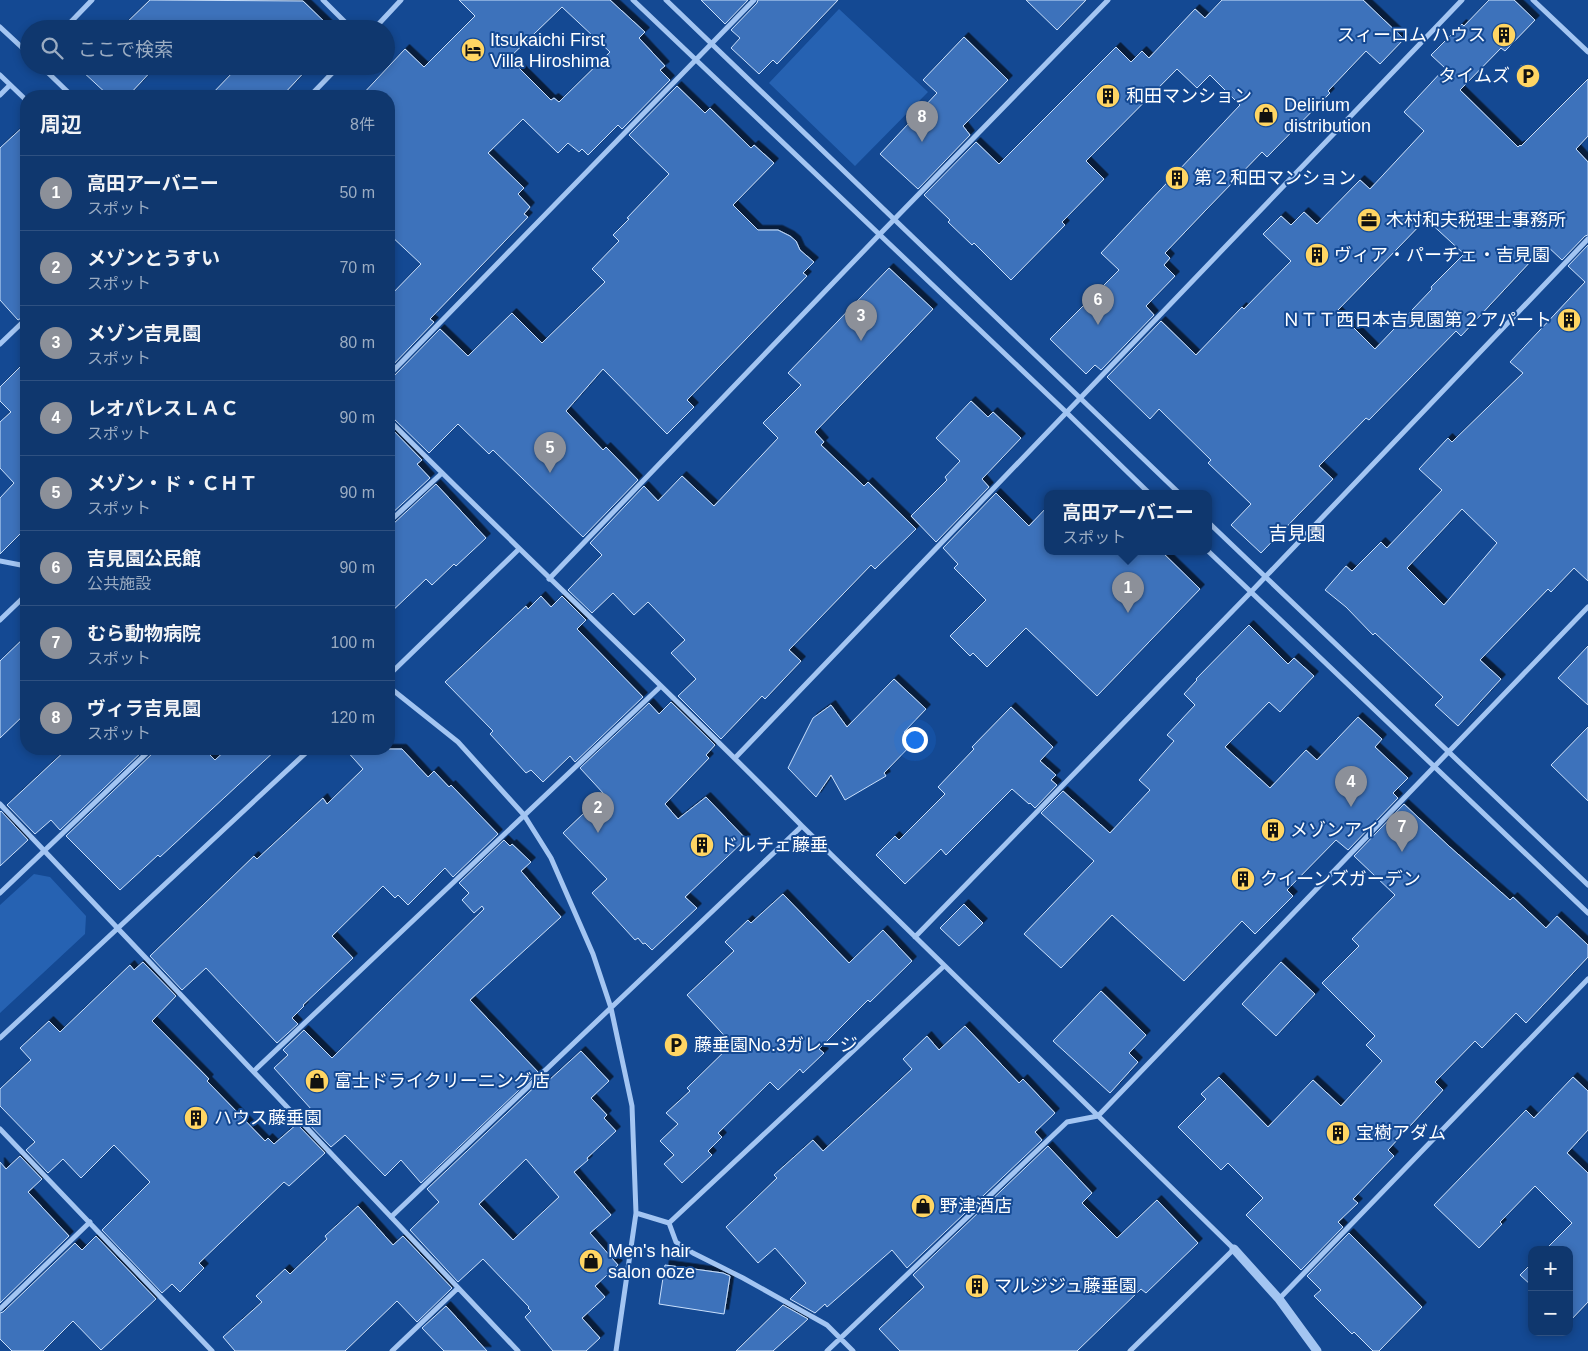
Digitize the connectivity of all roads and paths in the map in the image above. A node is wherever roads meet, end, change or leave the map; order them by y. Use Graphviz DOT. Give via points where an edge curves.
graph roads {
  1 [pos="92,0"];
  2 [pos="323,0"];
  3 [pos="402,0"];
  4 [pos="633,0"];
  5 [pos="666,0"];
  6 [pos="754,0"];
  7 [pos="1108,0"];
  8 [pos="1462,0"];
  9 [pos="1532,0"];
  10 [pos="73,20"];
  11 [pos="343,20"];
  12 [pos="383,20"];
  13 [pos="0,27"];
  14 [pos="711,44"];
  15 [pos="20,46"];
  16 [pos="1588,52"];
  17 [pos="696,60"];
  18 [pos="0,75"];
  19 [pos="50,75"];
  20 [pos="330,75"];
  21 [pos="10,85"];
  22 [pos="66,90"];
  23 [pos="316,90"];
  24 [pos="20,94"];
  25 [pos="0,95"];
  26 [pos="895,221"];
  27 [pos="879,235"];
  28 [pos="1588,239"];
  29 [pos="20,325"];
  30 [pos="0,344"];
  31 [pos="395,369"];
  32 [pos="1081,398"];
  33 [pos="1066,412"];
  34 [pos="395,426"];
  35 [pos="442,473"];
  36 [pos="1146,490"];
  37 [pos="1176,490"];
  38 [pos="395,516"];
  39 [pos="1212,526"];
  40 [pos="519,548"];
  41 [pos="1212,555"];
  42 [pos="0,561"];
  43 [pos="20,565"];
  44 [pos="1264,577"];
  45 [pos="549,579"];
  46 [pos="1250,592"];
  47 [pos="20,601"];
  48 [pos="1588,607"];
  49 [pos="0,620"];
  50 [pos="395,669"];
  51 [pos="661,686"];
  52 [pos="395,692"];
  53 [pos="1448,752"];
  54 [pos="145,755"];
  55 [pos="304,755"];
  56 [pos="735,758"];
  57 [pos="1435,766"];
  58 [pos="0,804"];
  59 [pos="524,815"];
  60 [pos="802,826"];
  61 [pos="44,852"];
  62 [pos="1588,885"];
  63 [pos="0,893"];
  64 [pos="1588,913"];
  65 [pos="118,929"];
  66 [pos="915,936"];
  67 [pos="944,966"];
  68 [pos="1588,979"];
  69 [pos="611,1008"];
  70 [pos="0,1038"];
  71 [pos="254,1071"];
  72 [pos="1098,1116"];
  73 [pos="0,1129"];
  74 [pos="636,1213"];
  75 [pos="391,1217"];
  76 [pos="90,1222"];
  77 [pos="669,1223"];
  78 [pos="1234,1249"];
  79 [pos="458,1288"];
  80 [pos="1279,1299"];
  81 [pos="0,1309"];
  82 [pos="841,1338"];
  83 [pos="212,1351"];
  84 [pos="392,1351"];
  85 [pos="518,1351"];
  86 [pos="616,1351"];
  87 [pos="827,1351"];
  88 [pos="853,1351"];
  89 [pos="1130,1351"];
  90 [pos="1317,1351"];
  1 -- 10 [label="street"];
  2 -- 11 [label="street"];
  3 -- 12 [label="street"];
  4 -- 17 [label="street"];
  5 -- 14 [label="street"];
  6 -- 14 [label="street"];
  7 -- 26 [label="street"];
  8 -- 32 [label="street"];
  9 -- 16 [label="street"];
  13 -- 15 [label="street"];
  14 -- 17 [label="street"];
  14 -- 26 [label="street"];
  17 -- 27 [label="street"];
  17 -- 31 [label="street"];
  18 -- 21 [label="street"];
  19 -- 22 [label="street"];
  20 -- 23 [label="street"];
  21 -- 24 [label="street"];
  21 -- 25 [label="street"];
  26 -- 27 [label="street"];
  26 -- 32 [label="street"];
  27 -- 33 [label="street"];
  27 -- 45 [label="street"];
  28 -- 44 [label="street"];
  29 -- 30 [label="street"];
  32 -- 33 [label="street"];
  32 -- 37 [label="street"];
  33 -- 36 [label="street"];
  33 -- 56 [label="street"];
  34 -- 35 [label="street"];
  35 -- 38 [label="street"];
  35 -- 40 [label="street"];
  39 -- 44 [label="street"];
  40 -- 45 [label="street"];
  40 -- 50 [label="street"];
  41 -- 46 [label="street"];
  42 -- 43 [label="street"];
  44 -- 46 [label="street"];
  44 -- 53 [label="street"];
  45 -- 51 [label="street"];
  46 -- 57 [label="street"];
  46 -- 66 [label="street"];
  47 -- 49 [label="street"];
  48 -- 53 [label="street"];
  51 -- 56 [label="street"];
  51 -- 59 [label="street"];
  52 -- 59 [label="street" via="458,742"];
  53 -- 57 [label="street"];
  53 -- 62 [label="street"];
  54 -- 61 [label="street"];
  55 -- 65 [label="street"];
  56 -- 60 [label="street"];
  57 -- 64 [label="street"];
  57 -- 72 [label="street"];
  58 -- 61 [label="street"];
  59 -- 69 [label="street" via="551,858 572,904 594,954"];
  59 -- 71 [label="street"];
  60 -- 66 [label="street"];
  60 -- 69 [label="street"];
  61 -- 63 [label="street"];
  61 -- 65 [label="street"];
  65 -- 70 [label="street"];
  65 -- 71 [label="street"];
  66 -- 67 [label="street"];
  67 -- 72 [label="street"];
  67 -- 77 [label="street"];
  68 -- 80 [label="street"];
  69 -- 74 [label="street" via="632,1106"];
  69 -- 75 [label="street"];
  71 -- 75 [label="street"];
  72 -- 78 [label="street"];
  72 -- 82 [label="street" via="1068,1122"];
  73 -- 76 [label="street"];
  74 -- 77 [label="street"];
  74 -- 86 [label="street"];
  75 -- 79 [label="street"];
  76 -- 81 [label="street"];
  76 -- 83 [label="street"];
  77 -- 82 [label="street" via="676,1242 828,1325"];
  78 -- 80 [label="street"];
  78 -- 89 [label="street"];
  79 -- 84 [label="street"];
  79 -- 85 [label="street"];
  80 -- 90 [label="street"];
  82 -- 87 [label="street"];
  82 -- 88 [label="street"];
}
